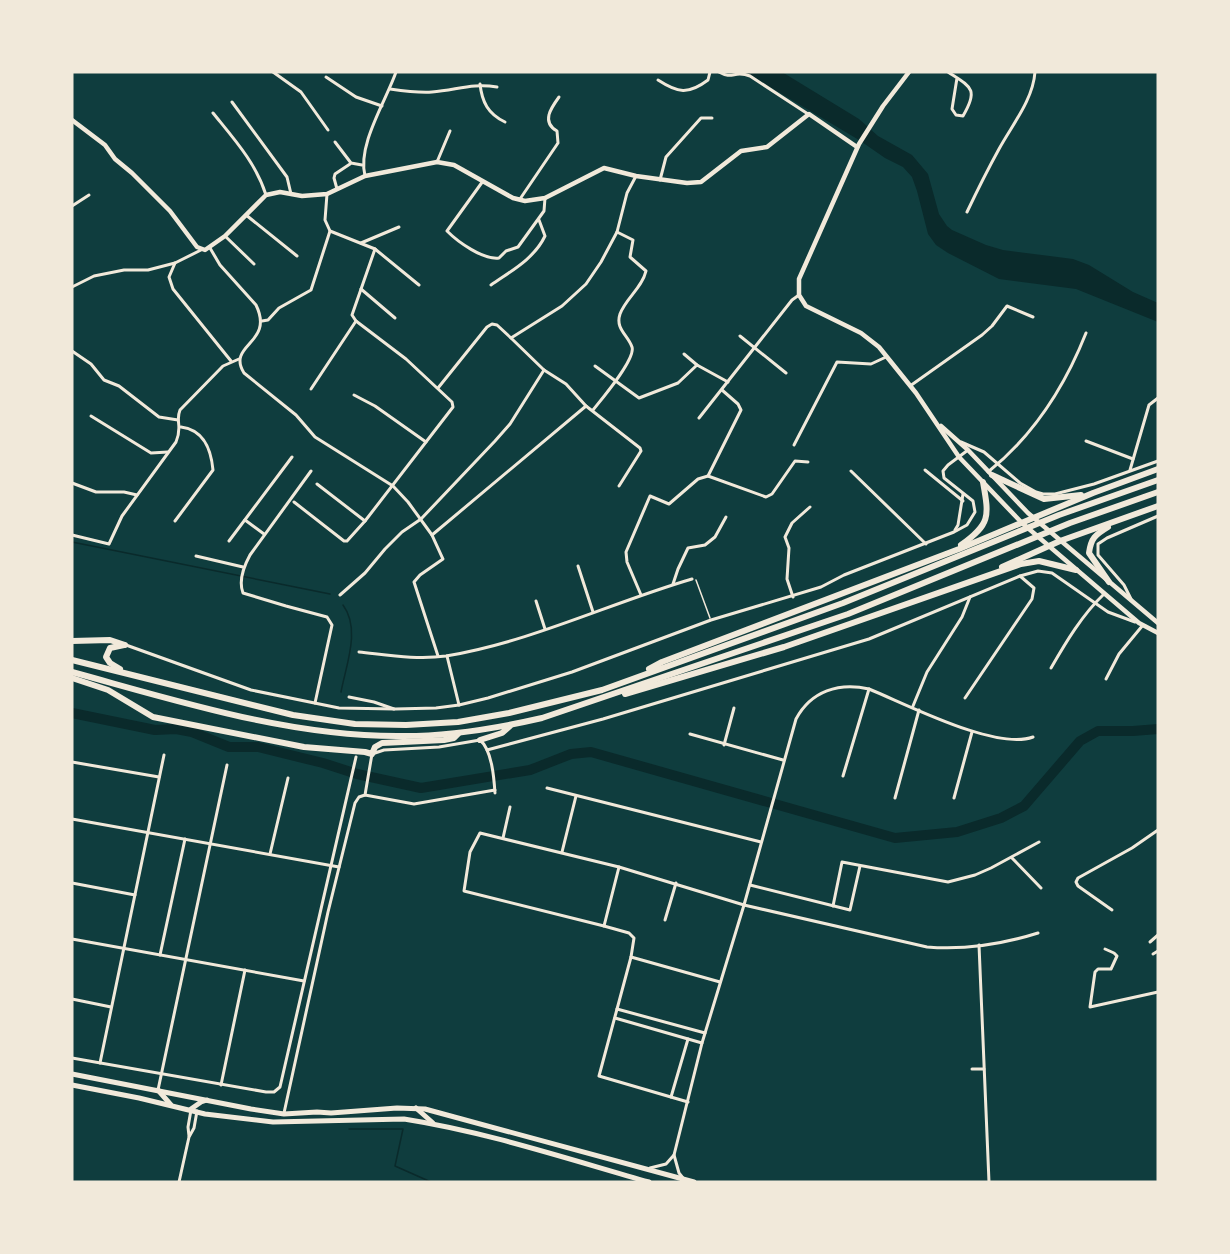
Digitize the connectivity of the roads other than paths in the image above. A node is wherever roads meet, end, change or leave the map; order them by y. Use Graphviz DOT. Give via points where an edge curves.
graph roads {
  1 [pos="273,72"];
  2 [pos="396,72"];
  3 [pos="710,72"];
  4 [pos="719,72"];
  5 [pos="909,72"];
  6 [pos="948,72"];
  7 [pos="1035,72"];
  8 [pos="326,77"];
  9 [pos="957,78"];
  10 [pos="658,80"];
  11 [pos="480,84"];
  12 [pos="497,87"];
  13 [pos="390,89"];
  14 [pos="559,97"];
  15 [pos="232,102"];
  16 [pos="382,106"];
  17 [pos="213,113"];
  18 [pos="808,114"];
  19 [pos="712,118"];
  20 [pos="72,120"];
  21 [pos="505,122"];
  22 [pos="328,130"];
  23 [pos="450,131"];
  24 [pos="335,142"];
  25 [pos="858,145"];
  26 [pos="437,162"];
  27 [pos="351,163"];
  28 [pos="362,165"];
  29 [pos="365,176"];
  30 [pos="636,176"];
  31 [pos="483,180"];
  32 [pos="660,180"];
  33 [pos="337,189"];
  34 [pos="291,194"];
  35 [pos="327,194"];
  36 [pos="89,195"];
  37 [pos="266,195"];
  38 [pos="545,198"];
  39 [pos="519,200"];
  40 [pos="72,207"];
  41 [pos="967,212"];
  42 [pos="246,215"];
  43 [pos="538,219"];
  44 [pos="399,227"];
  45 [pos="330,231"];
  46 [pos="617,232"];
  47 [pos="225,236"];
  48 [pos="362,243"];
  49 [pos="210,248"];
  50 [pos="375,249"];
  51 [pos="201,250"];
  52 [pos="297,256"];
  53 [pos="176,263"];
  54 [pos="254,264"];
  55 [pos="419,285"];
  56 [pos="491,285"];
  57 [pos="72,287"];
  58 [pos="361,289"];
  59 [pos="800,295"];
  60 [pos="1033,317"];
  61 [pos="395,318"];
  62 [pos="262,321"];
  63 [pos="356,321"];
  64 [pos="1086,333"];
  65 [pos="740,336"];
  66 [pos="511,338"];
  67 [pos="754,348"];
  68 [pos="72,351"];
  69 [pos="684,354"];
  70 [pos="887,356"];
  71 [pos="239,358"];
  72 [pos="231,361"];
  73 [pos="697,365"];
  74 [pos="595,366"];
  75 [pos="544,370"];
  76 [pos="786,373"];
  77 [pos="616,380"];
  78 [pos="728,382"];
  79 [pos="910,386"];
  80 [pos="438,388"];
  81 [pos="311,389"];
  82 [pos="722,390"];
  83 [pos="354,395"];
  84 [pos="1158,398"];
  85 [pos="586,406"];
  86 [pos="593,410"];
  87 [pos="91,416"];
  88 [pos="699,418"];
  89 [pos="178,420"];
  90 [pos="939,424"];
  91 [pos="180,427"];
  92 [pos="957,441"];
  93 [pos="1086,441"];
  94 [pos="426,442"];
  95 [pos="794,445"];
  96 [pos="968,450"];
  97 [pos="169,452"];
  98 [pos="292,457"];
  99 [pos="959,457"];
  100 [pos="1133,459"];
  101 [pos="1158,461"];
  102 [pos="808,462"];
  103 [pos="998,463"];
  104 [pos="1158,469"];
  105 [pos="925,470"];
  106 [pos="311,471"];
  107 [pos="851,471"];
  108 [pos="1130,471"];
  109 [pos="990,473"];
  110 [pos="708,476"];
  111 [pos="1158,480"];
  112 [pos="983,482"];
  113 [pos="72,483"];
  114 [pos="316,484"];
  115 [pos="393,486"];
  116 [pos="619,486"];
  117 [pos="1158,492"];
  118 [pos="1093,493"];
  119 [pos="963,494"];
  120 [pos="137,495"];
  121 [pos="963,501"];
  122 [pos="294,502"];
  123 [pos="1158,506"];
  124 [pos="810,507"];
  125 [pos="1158,516"];
  126 [pos="726,517"];
  127 [pos="1034,518"];
  128 [pos="421,519"];
  129 [pos="245,520"];
  130 [pos="175,521"];
  131 [pos="366,521"];
  132 [pos="1115,522"];
  133 [pos="1022,523"];
  134 [pos="954,532"];
  135 [pos="264,534"];
  136 [pos="72,535"];
  137 [pos="432,535"];
  138 [pos="230,541"];
  139 [pos="1060,541"];
  140 [pos="926,543"];
  141 [pos="1049,546"];
  142 [pos="951,552"];
  143 [pos="196,556"];
  144 [pos="578,566"];
  145 [pos="243,568"];
  146 [pos="1076,570"];
  147 [pos="1020,576"];
  148 [pos="694,579"];
  149 [pos="1109,582"];
  150 [pos="673,584"];
  151 [pos="943,591"];
  152 [pos="1104,594"];
  153 [pos="340,595"];
  154 [pos="641,595"];
  155 [pos="793,597"];
  156 [pos="970,597"];
  157 [pos="536,601"];
  158 [pos="1132,601"];
  159 [pos="1095,603"];
  160 [pos="593,612"];
  161 [pos="711,620"];
  162 [pos="1158,623"];
  163 [pos="1141,624"];
  164 [pos="545,629"];
  165 [pos="1158,633"];
  166 [pos="72,641"];
  167 [pos="125,645"];
  168 [pos="359,652"];
  169 [pos="438,656"];
  170 [pos="447,656"];
  171 [pos="72,660"];
  172 [pos="1052,669"];
  173 [pos="72,672"];
  174 [pos="127,673"];
  175 [pos="72,678"];
  176 [pos="1106,679"];
  177 [pos="627,681"];
  178 [pos="869,689"];
  179 [pos="350,697"];
  180 [pos="607,697"];
  181 [pos="965,698"];
  182 [pos="315,703"];
  183 [pos="459,705"];
  184 [pos="913,706"];
  185 [pos="734,708"];
  186 [pos="395,709"];
  187 [pos="919,710"];
  188 [pos="511,725"];
  189 [pos="972,732"];
  190 [pos="458,734"];
  191 [pos="690,734"];
  192 [pos="1033,736"];
  193 [pos="480,740"];
  194 [pos="724,745"];
  195 [pos="488,750"];
  196 [pos="372,754"];
  197 [pos="164,755"];
  198 [pos="356,757"];
  199 [pos="784,760"];
  200 [pos="72,762"];
  201 [pos="227,765"];
  202 [pos="843,776"];
  203 [pos="159,777"];
  204 [pos="288,778"];
  205 [pos="547,788"];
  206 [pos="365,795"];
  207 [pos="577,795"];
  208 [pos="895,798"];
  209 [pos="954,798"];
  210 [pos="510,807"];
  211 [pos="72,819"];
  212 [pos="1158,830"];
  213 [pos="148,833"];
  214 [pos="503,838"];
  215 [pos="185,839"];
  216 [pos="761,842"];
  217 [pos="1039,842"];
  218 [pos="210,844"];
  219 [pos="562,852"];
  220 [pos="270,855"];
  221 [pos="1012,858"];
  222 [pos="331,865"];
  223 [pos="860,866"];
  224 [pos="339,867"];
  225 [pos="619,867"];
  226 [pos="72,883"];
  227 [pos="676,883"];
  228 [pos="750,885"];
  229 [pos="1041,888"];
  230 [pos="135,895"];
  231 [pos="744,905"];
  232 [pos="833,906"];
  233 [pos="1112,910"];
  234 [pos="665,920"];
  235 [pos="604,926"];
  236 [pos="1038,933"];
  237 [pos="1158,935"];
  238 [pos="72,939"];
  239 [pos="1150,942"];
  240 [pos="979,945"];
  241 [pos="124,948"];
  242 [pos="1105,949"];
  243 [pos="1158,951"];
  244 [pos="1154,954"];
  245 [pos="160,955"];
  246 [pos="631,957"];
  247 [pos="186,960"];
  248 [pos="244,970"];
  249 [pos="304,981"];
  250 [pos="720,982"];
  251 [pos="1158,992"];
  252 [pos="72,999"];
  253 [pos="112,1007"];
  254 [pos="617,1009"];
  255 [pos="615,1018"];
  256 [pos="705,1033"];
  257 [pos="688,1039"];
  258 [pos="702,1043"];
  259 [pos="72,1058"];
  260 [pos="100,1063"];
  261 [pos="984,1069"];
  262 [pos="972,1070"];
  263 [pos="72,1074"];
  264 [pos="161,1074"];
  265 [pos="221,1085"];
  266 [pos="73,1086"];
  267 [pos="158,1090"];
  268 [pos="187,1095"];
  269 [pos="671,1097"];
  270 [pos="139,1098"];
  271 [pos="208,1099"];
  272 [pos="688,1102"];
  273 [pos="171,1105"];
  274 [pos="195,1108"];
  275 [pos="424,1112"];
  276 [pos="284,1114"];
  277 [pos="404,1119"];
  278 [pos="434,1124"];
  279 [pos="189,1137"];
  280 [pos="674,1155"];
  281 [pos="646,1168"];
  282 [pos="684,1179"];
  283 [pos="179,1182"];
  284 [pos="649,1182"];
  285 [pos="694,1182"];
  286 [pos="989,1182"];
  1 -- 22 [label="street" via="301,93"];
  2 -- 13 [label="street"];
  3 -- 10 [label="street" via="708,80 690,92"];
  4 -- 18 [label="street" via="750,76"];
  5 -- 25 [label="street"];
  6 -- 9 [label="street"];
  7 -- 41 [label="street" via="1021,112"];
  8 -- 16 [label="street" via="356,97"];
  9 -- 9 [label="street" via="952,109 963,116 972,92"];
  11 -- 12 [label="street"];
  11 -- 13 [label="street" via="434,92"];
  11 -- 21 [label="street" via="486,107"];
  13 -- 16 [label="street"];
  14 -- 39 [label="street" via="550,110 548,123 557,131 558,143"];
  15 -- 34 [label="street" via="287,177"];
  16 -- 28 [label="street"];
  17 -- 37 [label="street" via="246,154"];
  18 -- 25 [label="street"];
  18 -- 32 [label="street" via="767,147 741,151 700,183"];
  19 -- 32 [label="street" via="701,118 666,157"];
  20 -- 51 [label="street" via="105,145 170,211"];
  23 -- 26 [label="street"];
  24 -- 27 [label="street"];
  25 -- 59 [label="street" via="799,279"];
  26 -- 29 [label="street"];
  26 -- 31 [label="street" via="454,165"];
  27 -- 28 [label="street"];
  27 -- 33 [label="street" via="335,174"];
  28 -- 29 [label="street"];
  29 -- 33 [label="street"];
  30 -- 32 [label="street"];
  30 -- 38 [label="street" via="604,168"];
  30 -- 46 [label="street" via="624,202"];
  31 -- 39 [label="street"];
  31 -- 43 [label="street" via="447,231 467,247 499,258 518,247"];
  33 -- 35 [label="street"];
  34 -- 35 [label="street"];
  34 -- 37 [label="street"];
  35 -- 45 [label="street" via="325,220"];
  36 -- 40 [label="street"];
  37 -- 42 [label="street"];
  38 -- 39 [label="street"];
  38 -- 43 [label="street" via="544,211"];
  42 -- 47 [label="street"];
  42 -- 52 [label="street"];
  43 -- 56 [label="street" via="545,236 540,244 527,260"];
  44 -- 48 [label="street"];
  45 -- 48 [label="street"];
  45 -- 62 [label="street" via="311,290"];
  46 -- 66 [label="street" via="586,284 562,306"];
  46 -- 77 [label="street" via="633,239 630,257 646,271 619,316 621,331 633,349"];
  47 -- 49 [label="street"];
  47 -- 54 [label="street"];
  48 -- 50 [label="street"];
  49 -- 51 [label="street"];
  49 -- 62 [label="street" via="256,305"];
  50 -- 55 [label="street"];
  50 -- 58 [label="street"];
  51 -- 53 [label="street"];
  53 -- 57 [label="street" via="94,276"];
  53 -- 72 [label="street" via="169,278 173,289"];
  58 -- 61 [label="street"];
  58 -- 63 [label="street" via="352,315"];
  59 -- 67 [label="street"];
  59 -- 70 [label="street" via="806,306 861,333"];
  60 -- 79 [label="street" via="1007,306 992,326"];
  62 -- 71 [label="street" via="255,338"];
  63 -- 80 [label="street"];
  63 -- 81 [label="street"];
  64 -- 103 [label="street" via="1071,370 1027,436"];
  65 -- 67 [label="street"];
  66 -- 75 [label="street"];
  66 -- 80 [label="street" via="497,325 487,327"];
  67 -- 76 [label="street"];
  67 -- 78 [label="street"];
  68 -- 89 [label="street" via="91,364 104,380 119,386 159,417"];
  69 -- 73 [label="street"];
  70 -- 79 [label="street"];
  70 -- 95 [label="street" via="871,364 837,362"];
  71 -- 72 [label="street"];
  71 -- 115 [label="street" via="244,373 296,415 315,437"];
  72 -- 89 [label="street" via="186,403"];
  73 -- 77 [label="street" via="678,383 639,398"];
  73 -- 78 [label="street"];
  74 -- 77 [label="street"];
  75 -- 85 [label="street" via="567,384"];
  75 -- 128 [label="street" via="510,424"];
  77 -- 86 [label="street"];
  78 -- 82 [label="street"];
  79 -- 90 [label="street"];
  80 -- 94 [label="street" via="453,407"];
  82 -- 88 [label="street"];
  82 -- 110 [label="street" via="741,410"];
  83 -- 94 [label="street"];
  84 -- 100 [label="street" via="1149,405"];
  85 -- 86 [label="street"];
  85 -- 137 [label="street"];
  86 -- 116 [label="street" via="642,450"];
  87 -- 97 [label="street" via="151,453"];
  89 -- 91 [label="street"];
  90 -- 92 [label="street"];
  90 -- 99 [label="street"];
  91 -- 97 [label="street"];
  91 -- 130 [label="street" via="204,438 213,470"];
  92 -- 96 [label="street"];
  92 -- 103 [label="street" via="984,452"];
  93 -- 100 [label="street"];
  94 -- 115 [label="street"];
  96 -- 99 [label="street"];
  96 -- 109 [label="street"];
  97 -- 120 [label="street"];
  98 -- 129 [label="street"];
  99 -- 112 [label="street"];
  99 -- 119 [label="street" via="943,471 944,478"];
  100 -- 108 [label="street"];
  101 -- 108 [label="street"];
  102 -- 110 [label="street" via="795,461 766,497"];
  103 -- 108 [label="street" via="1028,488 1043,494 1066,492"];
  103 -- 109 [label="street"];
  104 -- 118 [label="highway"];
  105 -- 121 [label="street"];
  106 -- 135 [label="street"];
  107 -- 140 [label="street"];
  109 -- 118 [label="highway" via="1044,500"];
  109 -- 127 [label="street"];
  110 -- 154 [label="street" via="698,479 669,504 648,497 626,552"];
  111 -- 177 [label="highway" via="1070,511 843,603"];
  112 -- 133 [label="street"];
  112 -- 142 [label="highway" via="988,511 985,523"];
  113 -- 120 [label="street" via="96,492"];
  114 -- 131 [label="street"];
  115 -- 128 [label="street"];
  115 -- 131 [label="street"];
  117 -- 180 [label="highway" via="1070,523 848,614"];
  118 -- 127 [label="highway"];
  119 -- 121 [label="street"];
  119 -- 134 [label="street" via="973,501 975,512 967,525"];
  120 -- 136 [label="street" via="109,544"];
  121 -- 134 [label="street"];
  122 -- 131 [label="street" via="345,541"];
  123 -- 132 [label="highway"];
  124 -- 155 [label="street" via="792,523 785,537 789,548 787,579"];
  125 -- 158 [label="street" via="1102,540 1097,548 1098,555 1124,585"];
  126 -- 150 [label="street" via="715,537 705,545 688,549"];
  127 -- 133 [label="highway"];
  127 -- 139 [label="street"];
  128 -- 137 [label="street"];
  128 -- 153 [label="street" via="402,532"];
  129 -- 135 [label="street"];
  129 -- 138 [label="street"];
  132 -- 139 [label="highway"];
  132 -- 149 [label="highway" via="1096,534 1089,553"];
  133 -- 141 [label="street"];
  133 -- 142 [label="highway"];
  134 -- 140 [label="street"];
  135 -- 145 [label="street"];
  137 -- 169 [label="street" via="443,560 414,582"];
  139 -- 141 [label="highway"];
  139 -- 149 [label="street"];
  140 -- 155 [label="street"];
  141 -- 146 [label="street"];
  141 -- 151 [label="highway"];
  142 -- 177 [label="highway" via="662,662"];
  143 -- 145 [label="street"];
  144 -- 160 [label="street"];
  145 -- 182 [label="street" via="243,593 331,621"];
  146 -- 151 [label="highway" via="1032,562"];
  146 -- 152 [label="street"];
  147 -- 156 [label="street"];
  147 -- 159 [label="street" via="1038,571 1052,573"];
  147 -- 181 [label="street" via="1034,588 1032,599"];
  148 -- 150 [label="street"];
  148 -- 161 [label="lane"];
  149 -- 158 [label="street"];
  150 -- 154 [label="street"];
  151 -- 180 [label="highway" via="784,647 637,692"];
  152 -- 159 [label="street"];
  152 -- 163 [label="street"];
  154 -- 160 [label="street"];
  155 -- 161 [label="street"];
  156 -- 184 [label="street" via="927,672"];
  156 -- 195 [label="street" via="869,639"];
  157 -- 164 [label="street"];
  158 -- 162 [label="street"];
  159 -- 163 [label="street"];
  159 -- 172 [label="street"];
  160 -- 164 [label="street"];
  161 -- 183 [label="street" via="572,672"];
  163 -- 165 [label="street"];
  163 -- 176 [label="street"];
  164 -- 170 [label="street"];
  166 -- 167 [label="highway" via="110,640"];
  167 -- 174 [label="highway" via="110,648 106,657"];
  167 -- 182 [label="street" via="251,690"];
  168 -- 169 [label="street" via="406,658"];
  169 -- 170 [label="street"];
  170 -- 183 [label="street"];
  171 -- 174 [label="highway"];
  173 -- 190 [label="highway" via="222,711 319,731 400,736"];
  174 -- 177 [label="highway" via="293,715 355,724 406,725 458,722 509,713 576,698"];
  175 -- 196 [label="highway" via="108,690 153,717 304,747"];
  178 -- 184 [label="street"];
  178 -- 199 [label="street" via="838,686 811,698 796,719"];
  178 -- 202 [label="street"];
  179 -- 186 [label="street"];
  180 -- 188 [label="highway"];
  182 -- 186 [label="street"];
  183 -- 186 [label="street"];
  184 -- 187 [label="street"];
  185 -- 194 [label="street"];
  187 -- 189 [label="street"];
  187 -- 208 [label="street"];
  188 -- 190 [label="highway"];
  188 -- 193 [label="highway" via="502,733"];
  189 -- 192 [label="street" via="1003,739"];
  189 -- 209 [label="street"];
  190 -- 196 [label="highway" via="444,740 382,743"];
  191 -- 194 [label="street"];
  193 -- 195 [label="street"];
  193 -- 196 [label="street"];
  194 -- 199 [label="street"];
  195 -- 206 [label="street" via="495,791 414,804"];
  196 -- 206 [label="street"];
  197 -- 203 [label="street"];
  198 -- 222 [label="street"];
  199 -- 216 [label="street"];
  200 -- 203 [label="street"];
  201 -- 218 [label="street"];
  203 -- 213 [label="street"];
  204 -- 220 [label="street"];
  205 -- 207 [label="street"];
  206 -- 224 [label="street" via="355,803"];
  207 -- 216 [label="street"];
  207 -- 219 [label="street"];
  210 -- 214 [label="street"];
  211 -- 213 [label="street"];
  212 -- 233 [label="street" via="1078,878 1078,886"];
  213 -- 215 [label="street"];
  213 -- 230 [label="street"];
  214 -- 219 [label="street"];
  214 -- 235 [label="street" via="480,833 470,852 464,891"];
  215 -- 218 [label="street"];
  215 -- 245 [label="street"];
  216 -- 228 [label="street"];
  217 -- 221 [label="street"];
  218 -- 220 [label="street"];
  218 -- 247 [label="street"];
  219 -- 225 [label="street"];
  220 -- 222 [label="street"];
  221 -- 223 [label="street" via="948,882"];
  221 -- 229 [label="street"];
  222 -- 224 [label="street"];
  222 -- 249 [label="street"];
  223 -- 232 [label="street" via="850,910"];
  223 -- 232 [label="street" via="842,862"];
  224 -- 276 [label="street"];
  225 -- 227 [label="street"];
  225 -- 235 [label="street"];
  226 -- 230 [label="street"];
  227 -- 231 [label="street"];
  227 -- 234 [label="street"];
  228 -- 231 [label="street"];
  228 -- 232 [label="street"];
  230 -- 241 [label="street"];
  231 -- 240 [label="street" via="927,947"];
  231 -- 250 [label="street"];
  235 -- 246 [label="street" via="634,938"];
  236 -- 240 [label="street"];
  237 -- 239 [label="street"];
  238 -- 241 [label="street"];
  240 -- 261 [label="street"];
  241 -- 245 [label="street"];
  241 -- 253 [label="street"];
  242 -- 251 [label="street" via="1117,956 1112,969 1095,972 1090,1007"];
  243 -- 244 [label="street"];
  245 -- 247 [label="street"];
  246 -- 250 [label="street"];
  246 -- 254 [label="street"];
  247 -- 248 [label="street"];
  247 -- 264 [label="street"];
  248 -- 249 [label="street"];
  248 -- 265 [label="street"];
  249 -- 265 [label="street" via="280,1087 266,1092"];
  250 -- 256 [label="street"];
  252 -- 253 [label="street"];
  253 -- 260 [label="street"];
  254 -- 255 [label="street"];
  254 -- 256 [label="street"];
  255 -- 257 [label="street"];
  255 -- 269 [label="street" via="599,1076"];
  256 -- 258 [label="street"];
  257 -- 258 [label="street"];
  257 -- 269 [label="street"];
  258 -- 272 [label="street"];
  259 -- 260 [label="street"];
  260 -- 264 [label="street"];
  261 -- 262 [label="street"];
  261 -- 286 [label="street"];
  263 -- 267 [label="main road"];
  264 -- 265 [label="street"];
  264 -- 267 [label="street"];
  266 -- 270 [label="main road"];
  267 -- 268 [label="main road"];
  267 -- 270 [label="main road"];
  267 -- 273 [label="main road"];
  268 -- 271 [label="main road"];
  268 -- 274 [label="main road"];
  269 -- 272 [label="street"];
  270 -- 273 [label="main road"];
  271 -- 274 [label="main road"];
  271 -- 276 [label="main road"];
  272 -- 280 [label="street"];
  273 -- 274 [label="main road"];
  274 -- 277 [label="main road" via="273,1122"];
  274 -- 279 [label="street" via="188,1127"];
  274 -- 279 [label="street" via="194,1128"];
  275 -- 276 [label="main road" via="416,1108"];
  275 -- 277 [label="main road"];
  275 -- 278 [label="main road"];
  275 -- 281 [label="main road"];
  277 -- 278 [label="main road"];
  278 -- 284 [label="main road"];
  279 -- 283 [label="street"];
  280 -- 281 [label="street" via="660,1167"];
  280 -- 282 [label="street" via="678,1173"];
  281 -- 282 [label="main road"];
  282 -- 285 [label="main road"];
}
